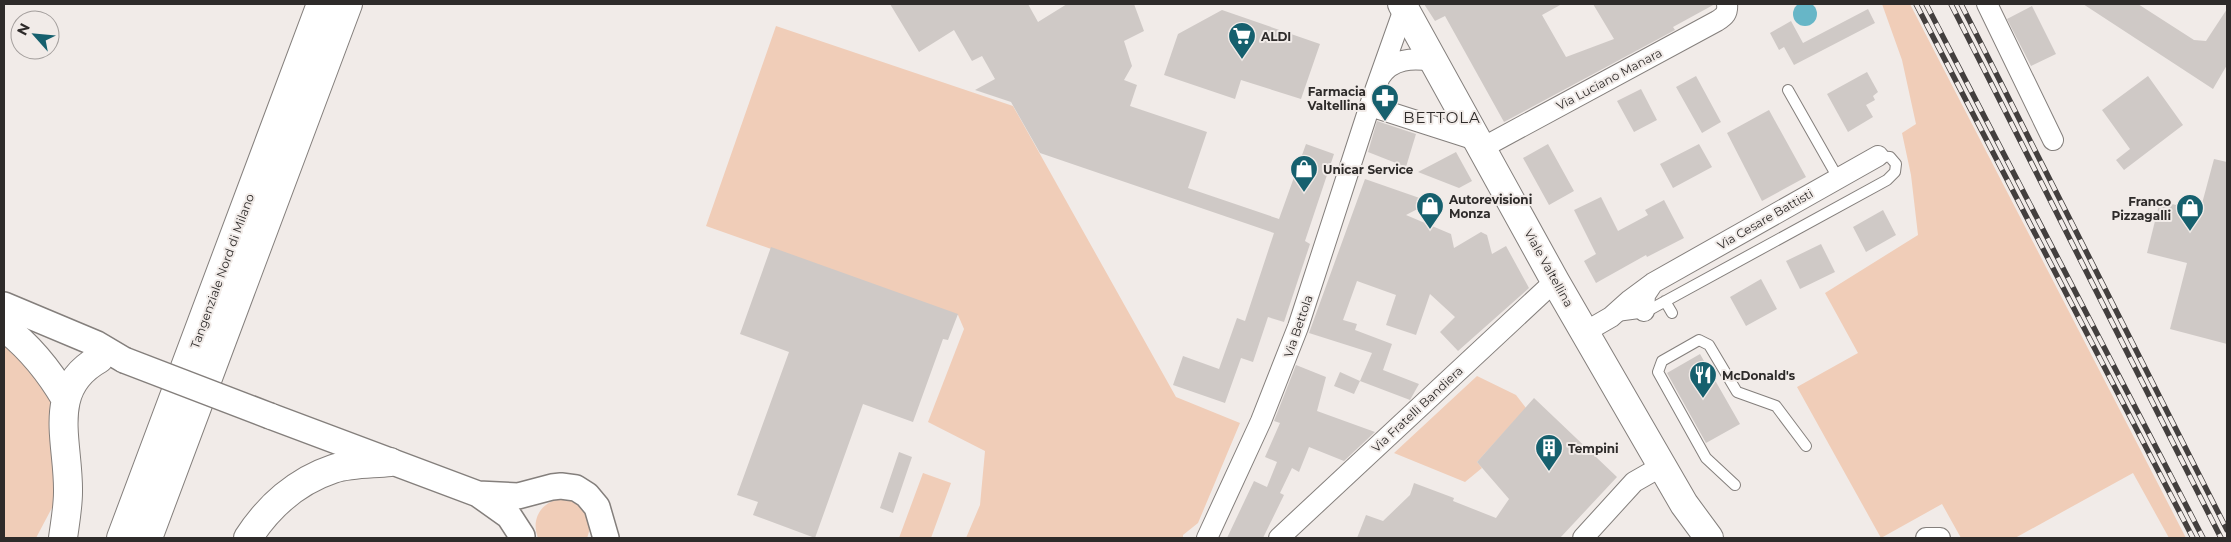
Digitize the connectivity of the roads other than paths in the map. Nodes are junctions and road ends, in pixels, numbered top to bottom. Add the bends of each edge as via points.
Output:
1 (321, 4) edge
2 (348, 4) edge
3 (1728, 4) edge
4 (1987, 4) edge
5 (1403, 6) edge
6 (1433, 61) junction
7 (1380, 77) junction
8 (1788, 90) dead end
9 (1370, 106) junction
10 (2053, 140) dead end
11 (1480, 145) junction
12 (1878, 156) joint
13 (1838, 178) junction
14 (1555, 281) junction
15 (1653, 283) junction
16 (1665, 301) junction
17 (4, 305) edge
18 (1644, 311) junction
19 (1672, 313) dead end
20 (4, 315) edge
21 (1611, 317) junction
22 (4, 327) edge
23 (1585, 332) junction
24 (112, 360) junction
25 (65, 398) junction
26 (1806, 446) dead end
27 (390, 462) junction
28 (1662, 466) junction
29 (1735, 485) dead end
30 (543, 490) junction
31 (478, 494) junction
32 (1684, 504) junction
33 (602, 534) edge
34 (522, 537) edge
35 (1587, 537) edge
36 (63, 538) edge
37 (121, 538) edge
38 (148, 538) edge
39 (248, 538) edge
40 (1208, 538) edge
41 (1279, 538) edge
42 (1694, 538) edge
43 (1709, 538) edge
44 (1926, 538) edge
45 (1940, 538) edge

1 - 37 main road, Tangenziale Nord di Milano
2 - 38 main road, Tangenziale Nord di Milano
3 - 11 street, Via Luciano Manara via 1725,16 1717,21
4 - 10 street
5 - 6 main road, Viale Valtellina
5 - 7 street, Via Bettola
6 - 7 street via 1397,62
6 - 11 main road, Viale Valtellina
7 - 9 street, Via Bettola
8 - 13 lane
9 - 11 street
9 - 40 street, Via Bettola via 1298,327 1261,421
11 - 14 main road, Viale Valtellina
12 - 13 street, Via Cesare Battisti
12 - 16 lane via 1890,157 1896,164 1895,172 1886,180
13 - 15 street, Via Cesare Battisti
14 - 23 main road, Viale Valtellina
14 - 41 street, Via Fratelli Bandiera
15 - 18 street via 1645,295
15 - 21 street, Via Cesare Battisti
16 - 18 lane
16 - 19 lane
17 - 24 street via 97,344
18 - 21 lane
20 - 24 street
21 - 23 street, Via Cesare Battisti
22 - 25 main road via 40,360
23 - 28 main road, Viale Valtellina
24 - 25 main road via 78,374
24 - 27 street, bridge
25 - 36 main road via 68,492
26 - 29 lane via 1776,406 1737,392 1709,345 1699,340 1662,361 1658,372 1706,458
27 - 31 street
27 - 39 main road via 334,469 311,479 286,494 268,511
28 - 32 main road, Viale Valtellina
28 - 35 street via 1634,482
30 - 31 street via 518,496
30 - 33 street via 561,486 582,491 597,507
30 - 34 street via 524,509
31 - 34 street via 509,516
32 - 42 main road, Viale Valtellina
32 - 43 main road, Viale Valtellina
44 - 45 street

